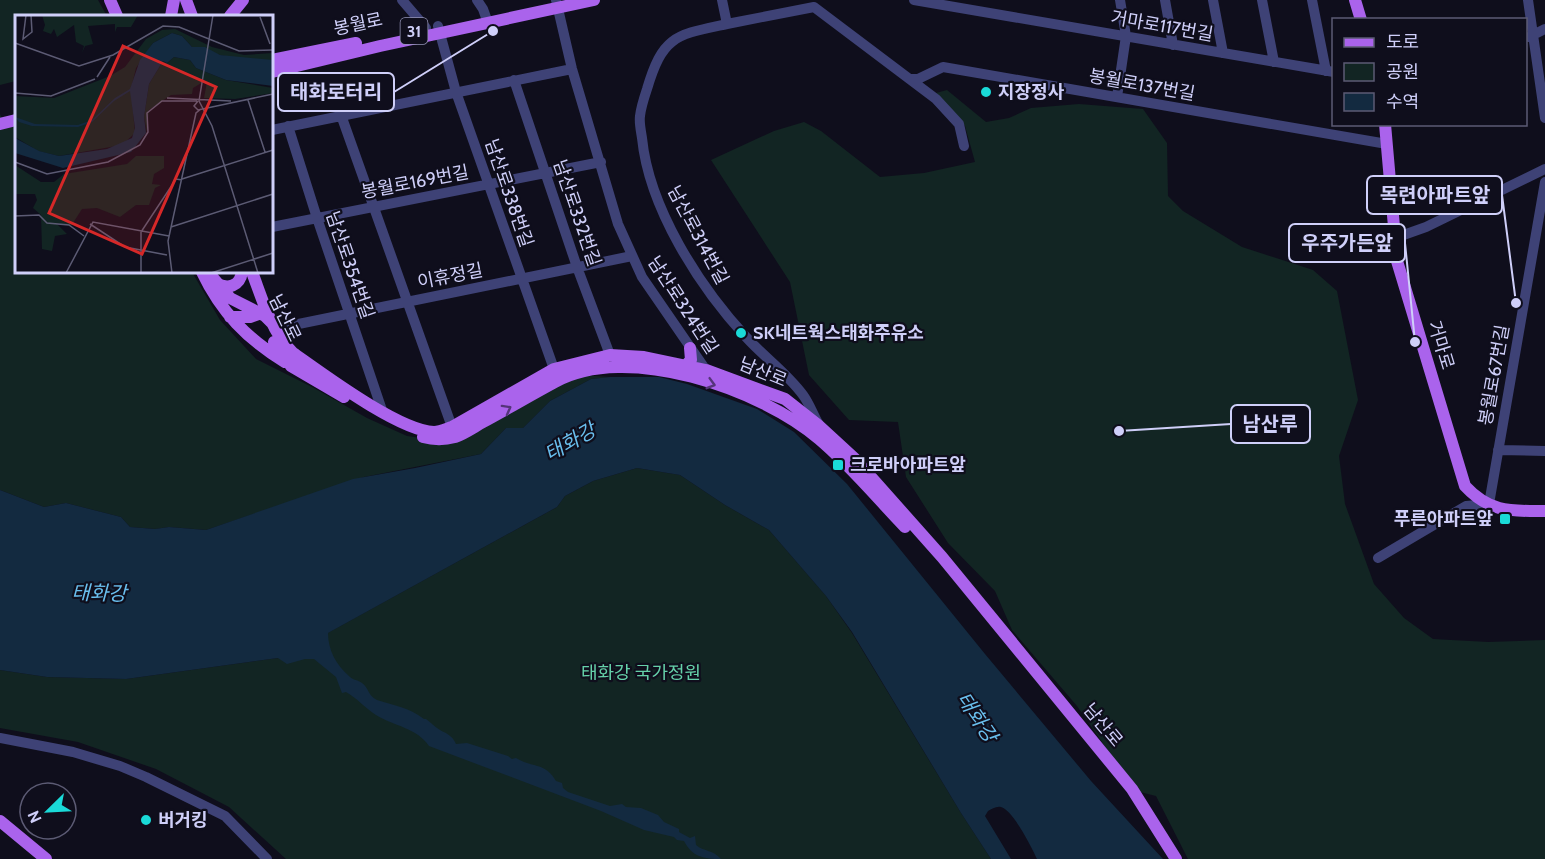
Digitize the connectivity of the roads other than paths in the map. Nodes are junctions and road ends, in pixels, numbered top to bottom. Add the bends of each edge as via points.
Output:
1 (110, 0) edge
2 (176, 0) edge
3 (186, 0) edge
4 (245, 0) edge
5 (402, 0) edge
6 (477, 0) edge
7 (594, 0) edge
8 (722, 0) edge
9 (914, 0) edge
10 (1120, 0) edge
11 (1165, 0) edge
12 (1213, 0) edge
13 (1262, 0) edge
14 (1312, 0) edge
15 (1355, 0) edge
16 (1528, 0) edge
17 (556, 2) edge
18 (117, 15) edge
19 (171, 15) edge
20 (179, 15) edge
21 (192, 15) edge
22 (231, 15) edge
23 (239, 15) edge
24 (1361, 18) edge
25 (487, 19) junction
26 (727, 24) junction
27 (435, 29) junction
28 (1545, 29) edge
29 (1126, 36) junction
30 (1529, 37) edge
31 (1173, 45) junction
32 (1223, 53) junction
33 (273, 60) edge
34 (1274, 62) junction
35 (572, 69) junction
36 (1330, 71) edge
37 (273, 72) edge
38 (910, 79) junction
39 (514, 80) junction
40 (456, 92) junction
41 (1117, 97) junction
42 (341, 115) junction
43 (1545, 118) edge
44 (15, 120) edge
45 (0, 124) edge
46 (288, 126) junction
47 (1385, 126) edge
48 (273, 130) edge
49 (1387, 144) junction
50 (964, 146) dead end
51 (599, 159) junction
52 (1545, 169) edge
53 (546, 173) junction
54 (1545, 182) edge
55 (488, 184) junction
56 (374, 207) junction
57 (317, 218) junction
58 (273, 227) edge
59 (1395, 238) junction
60 (1545, 239) edge
61 (1533, 246) junction
62 (632, 256) junction
63 (577, 267) junction
64 (202, 273) edge
65 (211, 273) edge
66 (243, 273) edge
67 (244, 273) edge
68 (252, 273) edge
69 (521, 279) junction
70 (216, 283) junction
71 (406, 302) junction
72 (263, 310) junction
73 (349, 313) junction
74 (230, 317) junction
75 (273, 326) junction
76 (690, 348) junction
77 (610, 355) junction
78 (291, 366) junction
79 (685, 366) junction
80 (554, 369) junction
81 (706, 370) junction
82 (786, 376) junction
83 (773, 394) junction
84 (383, 413) junction
85 (818, 425) junction
86 (452, 427) junction
87 (819, 439) junction
88 (1498, 450) junction
89 (1545, 451) edge
90 (1489, 504) junction
91 (1545, 511) edge
92 (1378, 558) dead end
93 (0, 738) edge
94 (0, 821) edge
95 (46, 859) edge
96 (267, 859) edge
97 (1170, 859) edge
98 (1176, 859) edge

1 - 18 main road
2 - 19 main road
2 - 20 main road
3 - 21 main road
4 - 22 main road
4 - 23 main road
5 - 27 street
6 - 25 street
7 - 17 main road
8 - 26 street
9 - 29 street, 거마로117번길
10 - 29 street
11 - 31 street
12 - 32 street
13 - 34 street
14 - 36 street
15 - 24 main road
16 - 30 street
17 - 25 main road
17 - 35 street, 남산로324번길
25 - 27 main road
26 - 38 street via 814,7
26 - 82 street, 남산로314번길 via 681,34 660,53 640,117 644,156 656,194 692,266 746,338
27 - 33 main road, 봉월로 / 31
27 - 37 main road, 봉월로
27 - 40 street, 남산로338번길
28 - 30 street
29 - 31 street, 거마로117번길
29 - 41 street
30 - 43 street
31 - 32 street, 거마로117번길
32 - 34 street, 거마로117번길
34 - 36 street, 거마로117번길
35 - 39 street
35 - 51 street, 남산로324번길
38 - 41 street, 봉월로137번길 via 943,67
38 - 50 street via 959,124
39 - 40 street
39 - 53 street, 남산로332번길
40 - 42 street
40 - 55 street, 남산로338번길
41 - 49 street, 봉월로137번길
42 - 46 street
42 - 56 street
44 - 45 main road
46 - 48 street
46 - 57 street, 남산로354번길
47 - 49 main road, 거마로
49 - 59 main road, 거마로
51 - 53 street, 봉월로169번길
51 - 62 street, 남산로324번길
52 - 59 street
53 - 55 street, 봉월로169번길
53 - 63 street, 남산로332번길
54 - 61 street, 봉월로67번길
55 - 56 street, 봉월로169번길
55 - 69 street, 남산로338번길
56 - 57 street, 봉월로169번길
56 - 71 street
57 - 58 street, 봉월로169번길
57 - 73 street, 남산로354번길
59 - 90 main road, 거마로 via 1397,261 1465,486
60 - 61 street
61 - 88 street, 봉월로67번길
62 - 63 street, 이휴정길
62 - 76 street, 남산로324번길
63 - 69 street, 이휴정길
63 - 77 street, 남산로332번길
64 - 74 main road
65 - 70 main road, 남산로
66 - 70 main road via 232,286
67 - 72 main road, 남산로
68 - 72 main road, 남산로
69 - 71 street, 이휴정길
69 - 80 street, 남산로338번길
70 - 72 main road, 남산로 via 230,298
71 - 73 street, 이휴정길
71 - 86 street
72 - 74 main road via 250,317
72 - 75 main road, 남산로
72 - 78 main road, 남산로 via 277,348
73 - 75 street, 이휴정길
73 - 84 street, 남산로354번길
74 - 78 main road via 264,349
75 - 84 main road, 남산로 via 281,342 293,353
76 - 79 main road via 692,360
76 - 81 street, 남산로324번길
77 - 79 main road, 남산로
77 - 80 main road, 남산로
78 -> 87 main road, 남산로 via 400,429 435,440 455,437 577,372 612,366 662,370 736,391 782,412
79 - 81 main road, 남산로
80 - 86 main road, 남산로
81 - 83 main road, 남산로
82 - 83 street via 784,388
82 - 85 street, 남산로314번길 via 804,397
83 - 85 main road, 남산로
84 - 86 main road, 남산로 via 419,429 435,432
85 - 87 street, 남산로314번길
85 - 98 main road, 남산로 via 855,459 954,572 1132,789
87 - 97 main road, 남산로 via 948,574 1117,776
88 - 89 street
88 - 90 street, 봉월로67번길
90 - 91 main road, 거마로 via 1512,512
90 - 92 street via 1466,506
93 - 96 street via 73,752 146,777 225,816
94 - 95 main road

